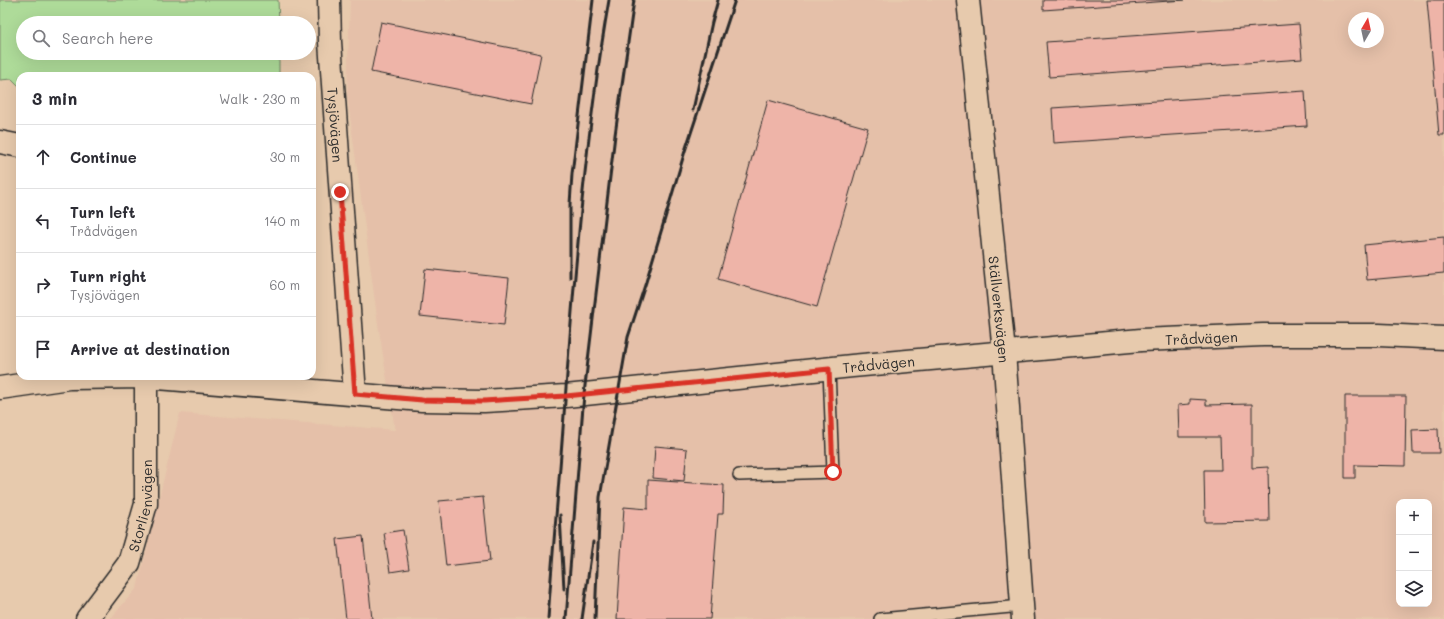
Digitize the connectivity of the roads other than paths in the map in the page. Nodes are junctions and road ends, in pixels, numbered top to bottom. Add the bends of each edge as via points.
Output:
1 (329, 0) edge
2 (968, 0) edge
3 (0, 142) edge
4 (16, 145) edge
5 (1444, 338) edge
6 (1004, 352) junction
7 (829, 369) junction
8 (55, 380) edge
9 (146, 380) edge
10 (192, 380) edge
11 (0, 388) edge
12 (355, 394) junction
13 (739, 475) dead end
14 (1023, 613) edge
15 (87, 619) edge
16 (880, 619) edge

1 - 12 street, Tysjövägen
2 - 6 street, Ställverksvägen
3 - 4 street
5 - 6 street, Trådvägen via 1264,335 1141,340
6 - 7 street, Trådvägen
6 - 14 street, Ställverksvägen
7 - 12 street, Trådvägen via 566,396 492,400 422,400
7 - 13 lane via 833,472
8 - 11 street, Trådvägen
9 - 15 street, Storlienvägen via 146,504 128,563
10 - 12 street, Trådvägen
14 - 16 lane

